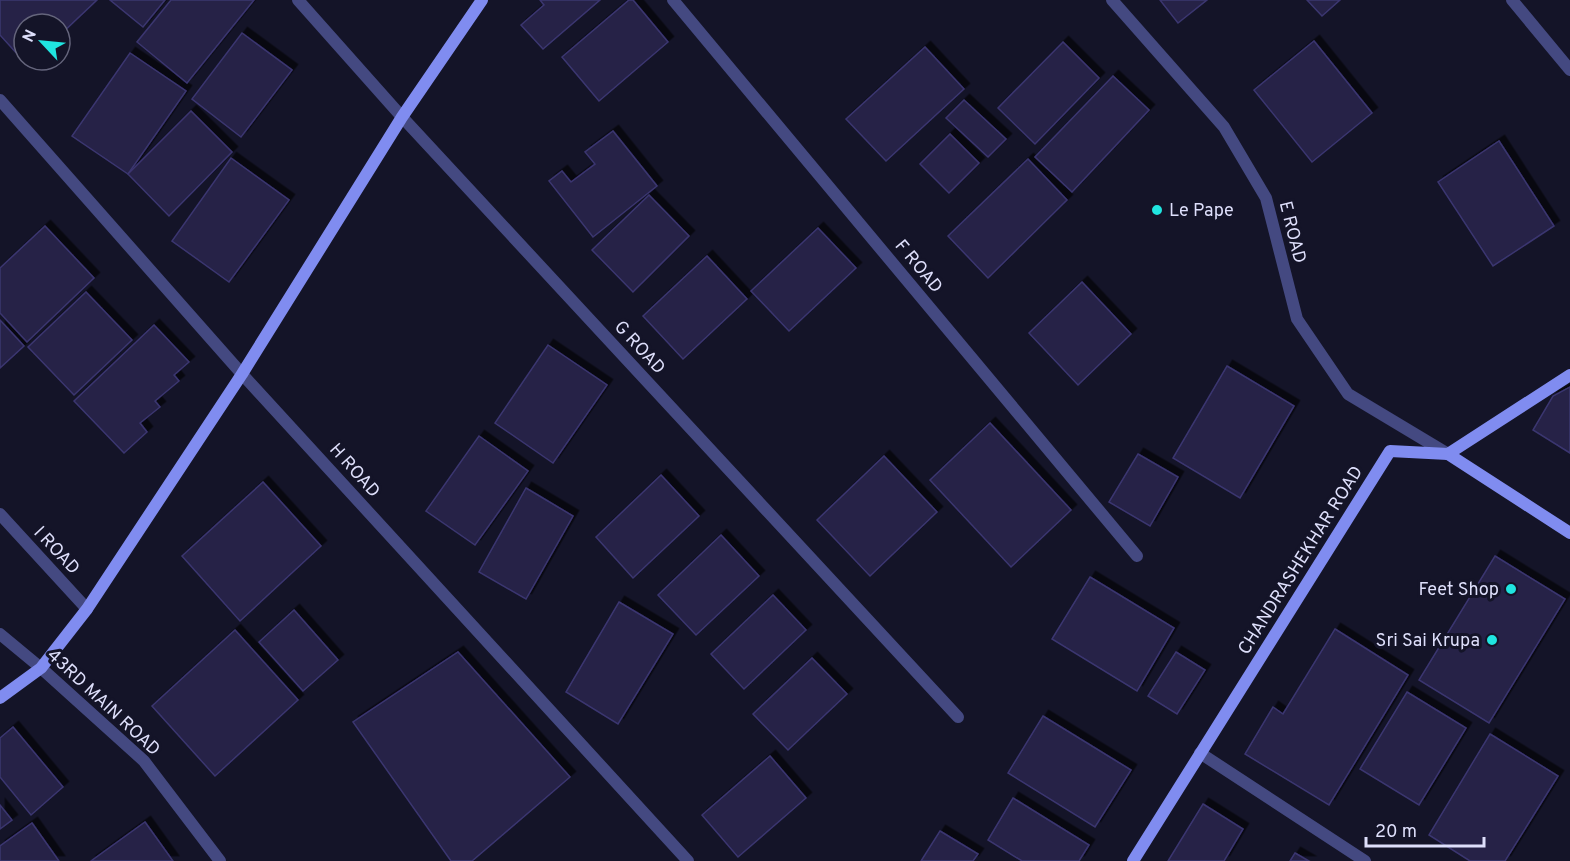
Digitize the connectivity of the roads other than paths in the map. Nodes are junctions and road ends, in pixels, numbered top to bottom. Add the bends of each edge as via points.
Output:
1 (298, 0) edge
2 (482, 0) edge
3 (673, 0) edge
4 (1112, 0) edge
5 (1512, 0) edge
6 (1570, 70) edge
7 (0, 100) edge
8 (402, 117) junction
9 (242, 374) junction
10 (1570, 375) edge
11 (1448, 454) junction
12 (0, 514) edge
13 (1570, 533) edge
14 (1137, 556) dead end
15 (87, 609) junction
16 (0, 634) edge
17 (41, 668) junction
18 (0, 698) edge
19 (958, 717) dead end
20 (1200, 753) junction
21 (220, 861) edge
22 (688, 861) edge
23 (1132, 861) edge
24 (1365, 861) edge

1 - 8 street, G ROAD
2 - 8 street
3 - 14 street, F ROAD
4 - 11 street, E ROAD via 1224,127 1266,198 1297,319 1348,394
5 - 6 street
7 - 9 street, H ROAD
8 - 9 street
8 - 19 street, G ROAD
9 - 15 street
9 - 22 street, H ROAD
10 - 11 street
11 - 13 street
11 - 20 street, CHANDRASHEKHAR ROAD via 1390,451
12 - 15 street, I ROAD
15 - 17 street
16 - 17 street, 43RD MAIN ROAD
17 - 18 street
17 - 21 street, 43RD MAIN ROAD via 144,761
20 - 23 street, CHANDRASHEKHAR ROAD
20 - 24 street

